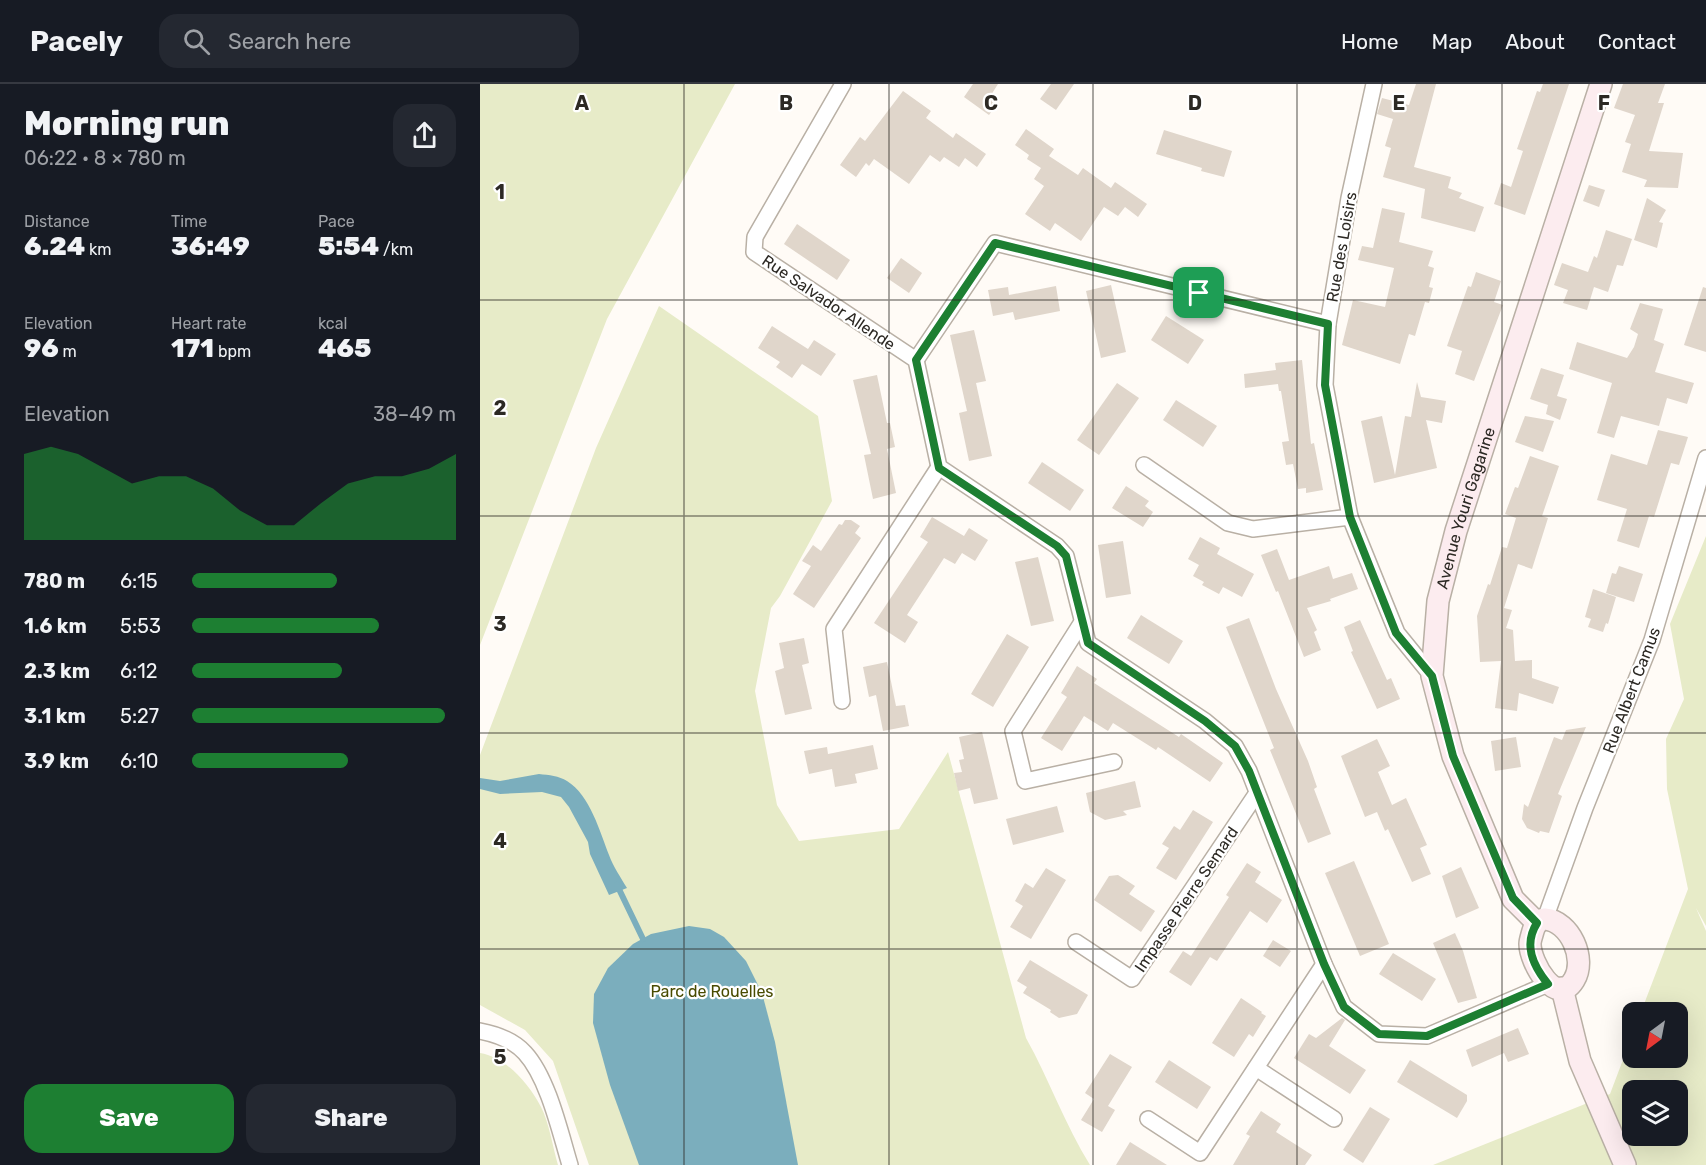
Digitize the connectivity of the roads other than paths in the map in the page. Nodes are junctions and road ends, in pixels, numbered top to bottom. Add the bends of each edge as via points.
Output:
1 (843, 84) edge
2 (1374, 84) edge
3 (1601, 84) edge
4 (1328, 324) junction
5 (916, 360) junction
6 (1706, 458) edge
7 (1144, 465) dead end
8 (939, 468) junction
9 (1350, 517) junction
10 (1082, 622) junction
11 (1432, 676) junction
12 (842, 701) dead end
13 (1114, 762) dead end
14 (1257, 793) junction
15 (1541, 921) junction
16 (1076, 942) dead end
17 (1324, 964) junction
18 (1555, 986) junction
19 (480, 1031) edge
20 (1256, 1068) junction
21 (1148, 1119) dead end
22 (1334, 1119) dead end
23 (570, 1165) edge
24 (1625, 1165) edge

1 - 5 street, Rue Salvador Allende via 755,237 754,252
2 - 4 street, Rue des Loisirs via 1349,198
3 - 11 street, Avenue Youri Gagarine via 1456,531 1438,601
4 - 5 street via 995,243
4 - 9 street, Rue des Loisirs via 1325,385
5 - 8 street
6 - 15 street, Rue Albert Camus via 1652,639
7 - 9 street via 1228,522 1253,529
8 - 10 street via 1057,546 1066,556
8 - 12 street via 834,628
9 - 11 street, Rue des Loisirs via 1396,633
10 - 13 street via 1013,731 1025,782
10 - 14 street via 1088,643 1205,721 1235,746
11 - 15 street, Avenue Youri Gagarine via 1453,756 1513,898
14 - 16 street, Impasse Pierre Semard via 1132,979
14 - 17 street
15 - 18 street via 1529,942 1531,953 1536,969
15 - 18 street via 1552,919 1559,923 1577,950 1579,963 1572,983
17 - 18 street via 1344,1007 1379,1034 1427,1036
17 - 20 street
18 - 24 street via 1580,1061
19 - 23 street via 510,1041 525,1052 538,1070
20 - 21 street via 1200,1153
20 - 22 street

